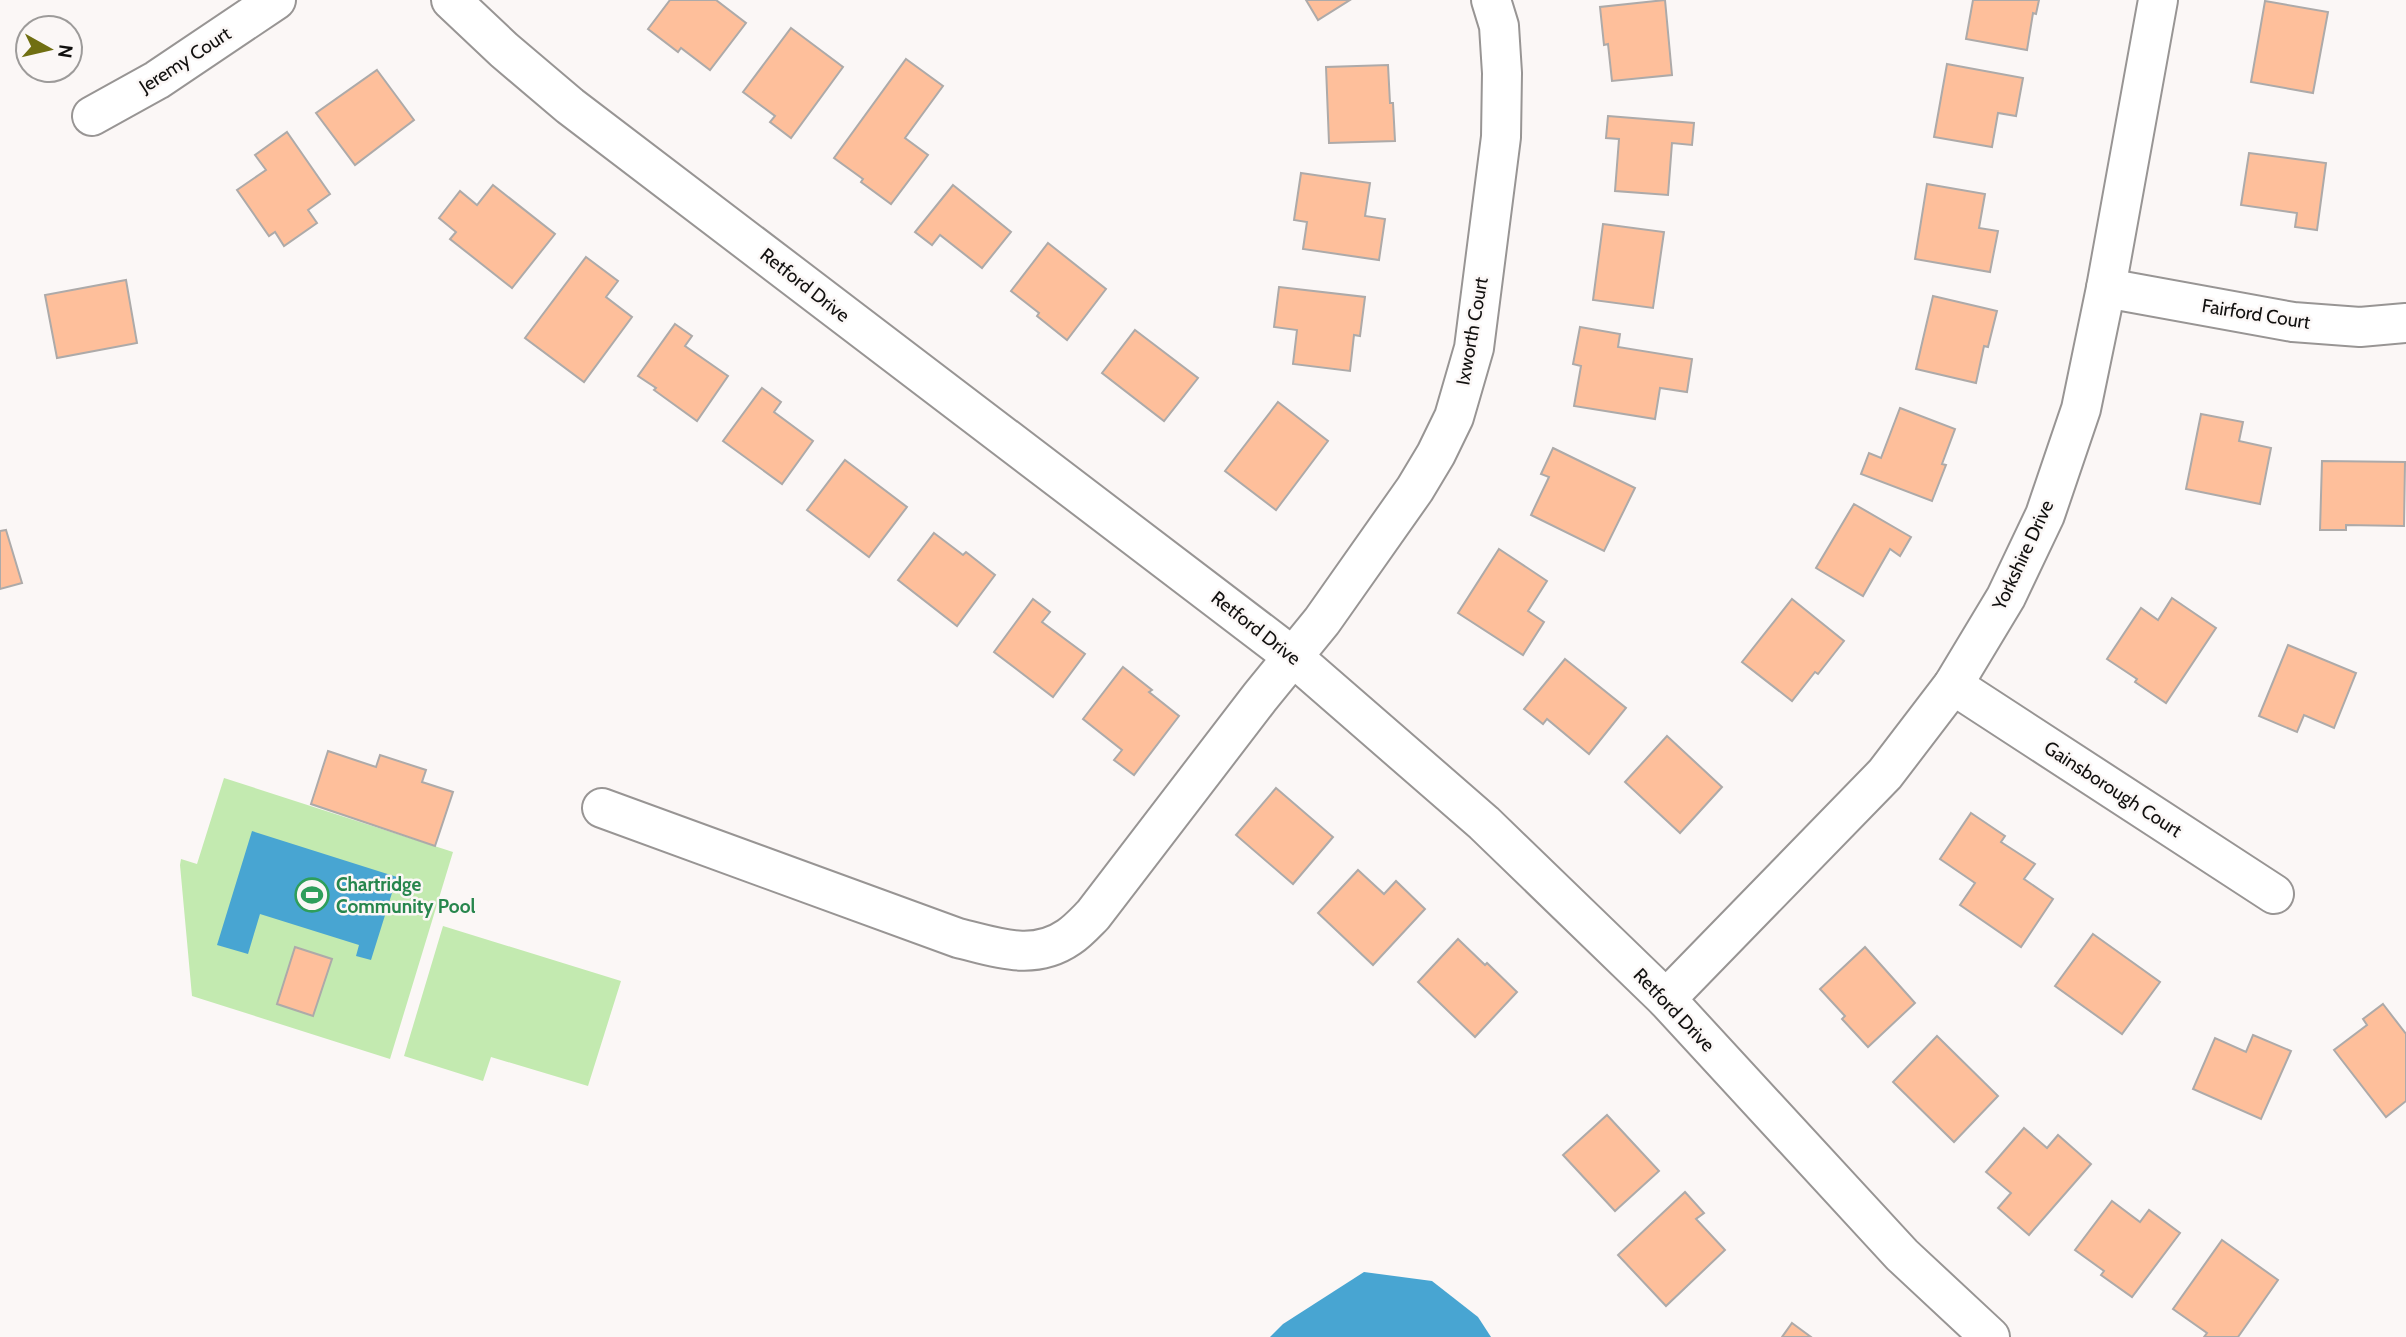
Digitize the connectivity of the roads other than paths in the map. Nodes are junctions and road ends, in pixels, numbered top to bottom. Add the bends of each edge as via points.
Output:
1 (275, 0) edge
2 (451, 0) edge
3 (1491, 0) edge
4 (2158, 0) edge
5 (92, 116) dead end
6 (2106, 288) junction
7 (2406, 323) edge
8 (1292, 656) junction
9 (1953, 685) junction
10 (602, 808) dead end
11 (2274, 894) dead end
12 (1665, 999) junction
13 (1990, 1337) edge

1 - 5 street, Jeremy Court via 157,80
2 - 8 street, Retford Drive via 570,106
3 - 8 street, Ixworth Court via 1500,38 1501,137 1474,348 1465,382 1454,417 1415,489
4 - 6 street, Yorkshire Drive
6 - 7 street, Fairford Court via 2293,322 2360,327
6 - 9 street, Yorkshire Drive via 2081,409 2045,515 2006,597
8 - 10 street, Ixworth Court via 1093,915 1068,938 1045,948 1017,952 958,938
8 - 12 street, Retford Drive via 1484,822
9 - 11 street, Gainsborough Court
9 - 12 street, Yorkshire Drive via 1885,774
12 - 13 street, Retford Drive via 1902,1255

